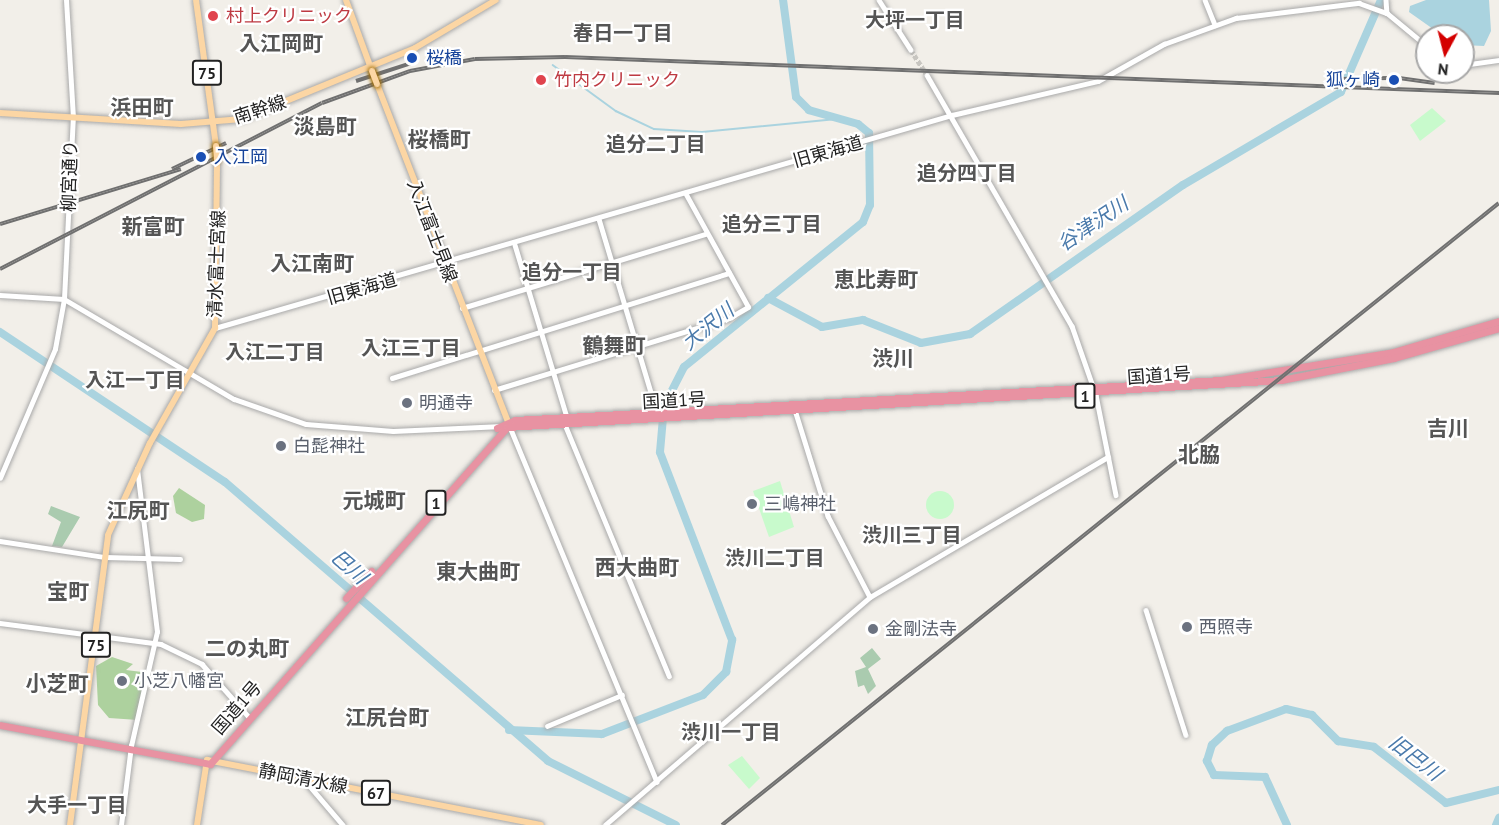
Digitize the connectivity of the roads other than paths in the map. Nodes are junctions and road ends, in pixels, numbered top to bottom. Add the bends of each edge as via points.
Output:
1 (66, 0) edge
2 (196, 0) edge
3 (346, 0) edge
4 (496, 0) edge
5 (879, 0) edge
6 (1206, 0) edge
7 (1386, 0) edge
8 (1387, 13) junction
9 (1215, 25) junction
10 (1415, 36) edge
11 (911, 50) tunnel mouth
12 (1499, 60) edge
13 (369, 63) junction
14 (1475, 63) edge
15 (927, 75) tunnel mouth
16 (0, 113) edge
17 (952, 115) junction
18 (73, 118) junction
19 (213, 123) junction
20 (685, 193) junction
21 (599, 219) junction
22 (706, 234) junction
23 (514, 245) junction
24 (612, 262) junction
25 (444, 266) junction
26 (729, 273) junction
27 (527, 288) junction
28 (0, 295) edge
29 (64, 299) junction
30 (624, 304) junction
31 (461, 308) junction
32 (1499, 321) edge
33 (215, 328) junction
34 (1499, 328) edge
35 (540, 330) junction
36 (638, 347) junction
37 (478, 349) junction
38 (553, 371) junction
39 (190, 376) junction
40 (392, 378) dead end
41 (494, 390) junction
42 (1094, 392) junction
43 (795, 410) junction
44 (661, 414) junction
45 (565, 420) junction
46 (506, 425) junction
47 (1108, 457) junction
48 (137, 470) junction
49 (0, 478) edge
50 (1116, 495) dead end
51 (0, 541) edge
52 (105, 557) junction
53 (150, 559) junction
54 (180, 559) dead end
55 (870, 597) junction
56 (1146, 610) dead end
57 (0, 623) edge
58 (97, 635) junction
59 (155, 643) junction
60 (669, 676) dead end
61 (622, 695) junction
62 (248, 715) junction
63 (0, 723) edge
64 (547, 726) dead end
65 (1186, 735) dead end
66 (82, 738) junction
67 (130, 748) junction
68 (209, 762) junction
69 (657, 782) junction
70 (308, 784) junction
71 (70, 825) edge
72 (121, 825) edge
73 (199, 825) edge
74 (343, 825) edge
75 (521, 825) edge
76 (541, 825) edge
77 (605, 825) edge

1 - 18 street, 柳宮通り
2 - 19 main road, 清水富士宮線 / 75
3 - 13 main road, 入江富士見線
4 - 13 main road, 南幹線 via 415,48
5 - 11 street
6 - 9 street
7 - 8 street
8 - 9 street, 旧東海道 via 1351,3
8 - 10 street, 旧東海道
9 - 17 street, 旧東海道 via 1164,44 1098,81
12 - 14 street
13 - 19 main road, 南幹線 via 262,113
13 - 25 main road, 入江富士見線, bridge
15 - 17 street
16 - 18 main road, 南幹線
17 - 20 street, 旧東海道
17 - 42 street via 1064,309
18 - 19 main road, 南幹線
18 - 29 street, 柳宮通り
19 - 33 main road, 清水富士宮線 / 75, bridge via 218,159
20 - 21 street, 旧東海道
20 - 22 street
21 - 23 street, 旧東海道
21 - 24 street
22 - 24 street
22 - 26 street
23 - 25 street, 旧東海道
23 - 27 street
24 - 27 street
24 - 30 street
25 - 31 main road, 入江富士見線
25 - 33 street, 旧東海道
26 - 30 street
26 - 36 street via 748,307 733,317
27 - 31 street
27 - 35 street
28 - 29 street
29 - 39 street
29 - 49 street, 柳宮通り via 54,351
30 - 35 street
30 - 36 street
31 - 37 main road, 入江富士見線
32 - 42 highway, 国道1号 / 1 via 1314,368
33 - 39 main road, 清水富士宮線 / 75
34 - 42 highway, 国道1号 / 1 via 1394,358 1281,380
35 - 37 street
35 - 38 street
36 - 38 street
36 - 44 street
37 - 40 street
37 - 41 main road, 入江富士見線
38 - 41 street
38 - 45 street
39 - 46 street via 235,400 306,424 393,431
39 - 48 main road, 清水富士宮線 / 75
41 - 46 main road, 入江富士見線
42 - 43 highway, 国道1号 / 1
42 - 44 highway, 国道1号 / 1
42 - 47 street
43 - 44 highway, 国道1号 / 1
43 - 55 street via 828,516
44 - 45 highway, 国道1号 / 1
45 - 46 highway, 国道1号 / 1
45 - 60 street
46 - 61 street
46 - 62 highway, 国道1号 / 1
47 - 50 street
47 - 55 street
48 - 52 main road, 清水富士宮線 / 75 via 110,529
48 - 53 street
51 - 52 street
52 - 53 street
52 - 58 main road, 清水富士宮線 / 75
53 - 54 street
53 - 59 street
55 - 69 street
56 - 65 street
57 - 58 street
58 - 59 street
58 - 66 main road, 清水富士宮線 / 75
59 - 62 street via 202,664
59 - 67 street
61 - 64 street
61 - 69 street
62 - 68 highway, 国道1号 / 1
63 - 66 highway
66 - 67 highway
66 - 71 main road, 清水富士宮線 / 75
67 - 68 highway
67 - 72 street
68 - 70 main road, 静岡清水線 / 67
68 - 73 main road
68 - 76 main road, 静岡清水線 / 67
69 - 77 street
70 - 74 street
70 - 75 main road, 静岡清水線 / 67

